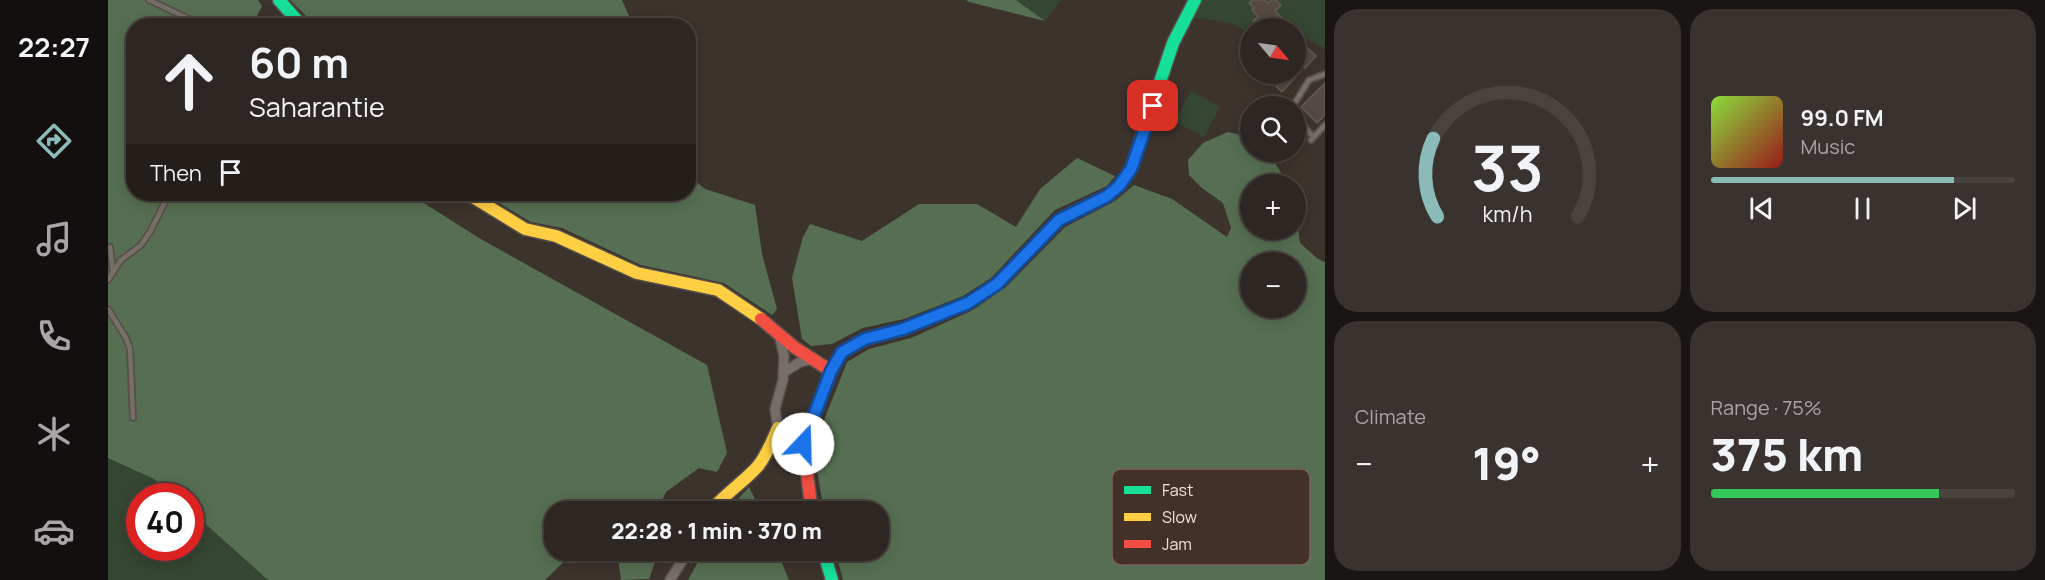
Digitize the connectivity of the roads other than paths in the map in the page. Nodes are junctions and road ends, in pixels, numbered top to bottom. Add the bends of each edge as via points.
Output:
1 (149, 0) edge
2 (279, 0) edge
3 (1195, 0) edge
4 (187, 18) edge
5 (295, 18) edge
6 (1325, 74) edge
7 (1299, 96) edge
8 (1325, 125) edge
9 (1306, 130) edge
10 (166, 201) edge
11 (479, 201) edge
12 (110, 247) dead end
13 (113, 272) junction
14 (108, 280) edge
15 (108, 309) edge
16 (779, 334) junction
17 (813, 359) junction
18 (831, 371) junction
19 (783, 373) junction
20 (133, 418) dead end
21 (778, 428) junction
22 (805, 439) junction
23 (718, 501) edge
24 (811, 501) edge
25 (682, 561) edge
26 (826, 561) edge
27 (670, 580) edge
28 (832, 580) edge

1 - 4 lane
2 - 5 street
3 - 18 street via 1173,43 1131,169 1119,186 1059,220 997,284 968,303 903,329 865,339 842,352
6 - 7 lane via 1309,80
8 - 9 lane via 1312,139
10 - 13 lane via 141,245 121,260
11 - 16 street via 525,229 556,236 637,273 718,290
12 - 13 lane
13 - 14 lane
15 - 20 lane via 130,349
16 - 17 street
16 - 19 street
17 - 18 street
17 - 19 street
18 - 22 street
19 - 21 street via 775,409
21 - 22 street
21 - 23 street via 766,456
22 - 24 street
25 - 27 street
26 - 28 street

